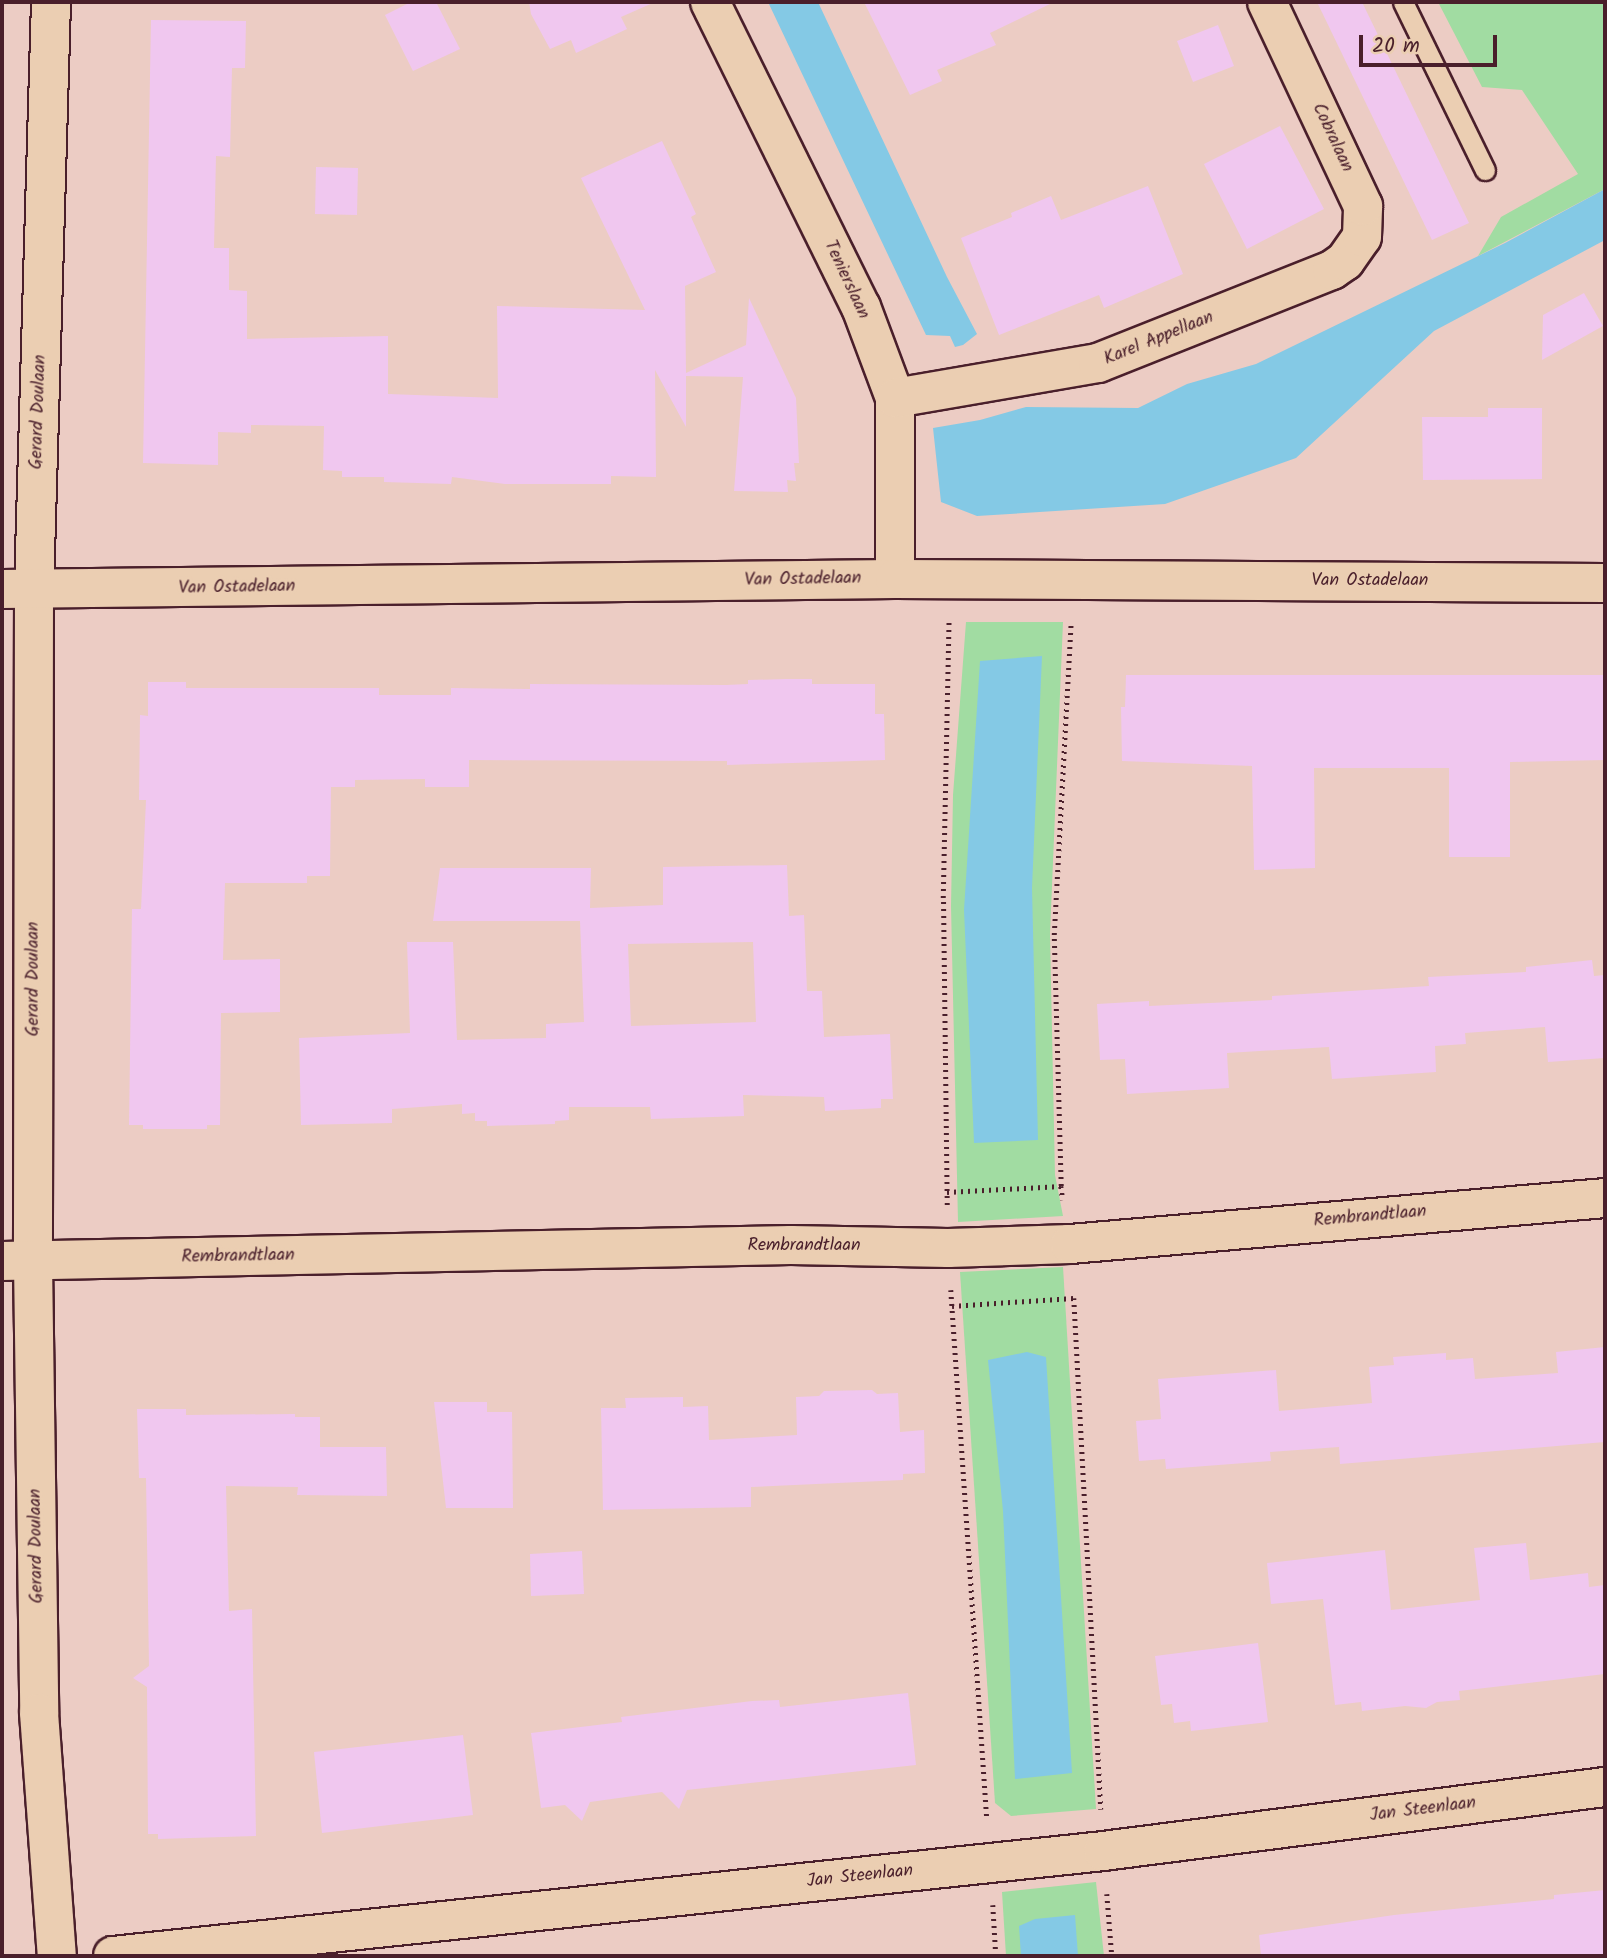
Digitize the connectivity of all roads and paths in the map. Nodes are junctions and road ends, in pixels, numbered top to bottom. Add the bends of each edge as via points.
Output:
1 (51, 2) edge
2 (710, 2) edge
3 (1267, 2) edge
4 (1403, 2) edge
5 (1485, 170) dead end
6 (1332, 270) joint
7 (895, 398) junction
8 (895, 579) junction
9 (1074, 580) junction
10 (1605, 583) edge
11 (18, 590) edge
12 (1061, 1186) dead end
13 (1605, 1198) edge
14 (18, 1261) edge
15 (952, 1306) dead end
16 (1605, 1787) edge
17 (1103, 1852) junction
18 (57, 1956) edge
19 (113, 1956) edge
20 (1112, 1956) edge

1 - 11 street, Gerard Doulaan
2 - 7 street, Tenierslaan via 861,307
3 - 6 street, Cobralaan via 1363,206 1363,229 1355,250
4 - 5 lane
6 - 7 street, Karel Appellaan via 1098,363
7 - 8 street, Tenierslaan
8 - 9 street, Van Ostadelaan
8 - 11 street, Van Ostadelaan
9 - 10 street, Van Ostadelaan
9 - 12 path via 1054,935
11 - 14 street, Gerard Doulaan
13 - 14 street, Rembrandtlaan via 1070,1244 948,1248 791,1245
14 - 18 street, Gerard Doulaan via 39,1713
15 - 17 path via 1074,1298
16 - 17 street, Jan Steenlaan
17 - 19 street, Jan Steenlaan
17 - 20 path

